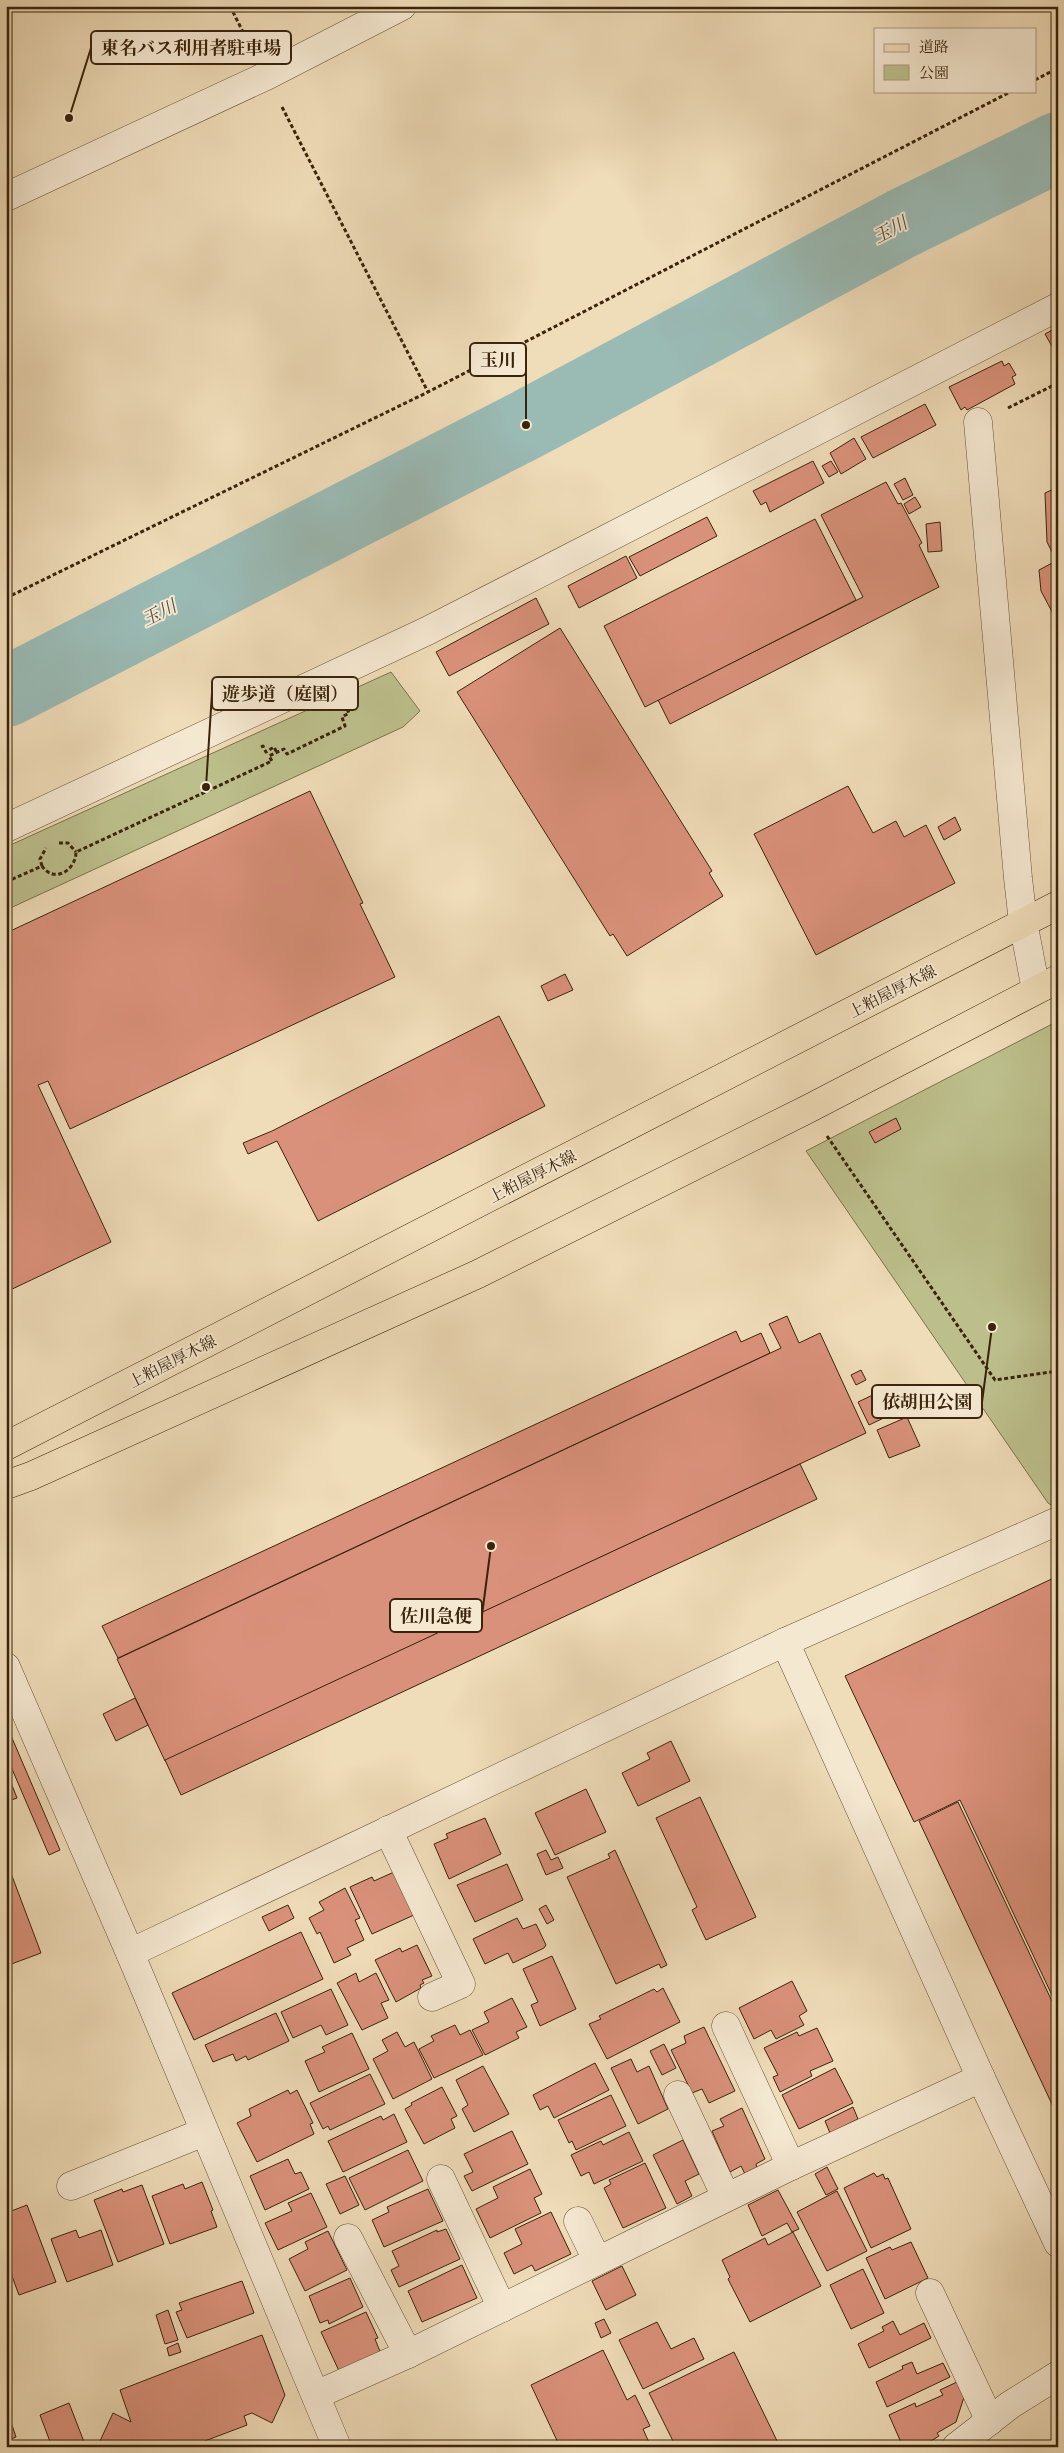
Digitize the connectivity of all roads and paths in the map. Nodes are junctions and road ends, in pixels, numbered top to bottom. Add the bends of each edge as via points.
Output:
1 (230, 6) edge
2 (402, 6) edge
3 (1058, 68) edge
4 (266, 76) junction
5 (1036, 79) edge
6 (1010, 92) edge
7 (6, 197) edge
8 (1058, 307) edge
9 (1058, 383) edge
10 (428, 392) junction
11 (978, 422) joint
12 (6, 598) edge
13 (340, 672) junction
14 (6, 828) edge
15 (76, 852) junction
16 (42, 866) junction
17 (6, 882) edge
18 (1058, 905) edge
19 (1023, 922) junction
20 (1047, 984) edge
21 (808, 1109) junction
22 (1058, 1371) edge
23 (6, 1446) edge
24 (6, 1484) edge
25 (1058, 1520) edge
26 (785, 1642) junction
27 (6, 1668) edge
28 (388, 1830) junction
29 (130, 1953) junction
30 (432, 1997) dead end
31 (726, 2026) dead end
32 (981, 2078) junction
33 (678, 2095) dead end
34 (204, 2132) junction
35 (791, 2166) junction
36 (441, 2179) dead end
37 (72, 2186) dead end
38 (726, 2197) junction
39 (578, 2221) dead end
40 (348, 2238) dead end
41 (1058, 2243) edge
42 (597, 2260) junction
43 (930, 2293) dead end
44 (502, 2308) junction
45 (408, 2354) junction
46 (1058, 2375) edge
47 (316, 2395) junction
48 (990, 2421) junction
49 (338, 2447) edge
50 (956, 2447) edge

1 - 4 path
2 - 4 street
3 - 5 path
4 - 7 street
4 - 10 path
6 - 10 path
8 - 13 street via 427,631
9 - 11 path
10 - 12 path
11 - 19 street
13 - 14 street
13 - 15 path via 353,700 345,704 349,714 342,717 345,726 287,754 284,749 269,756 272,761
15 - 16 path via 76,860 65,873 50,874
15 - 16 path via 68,843 54,844 41,855
16 - 17 path
18 - 19 main road, 上粕屋厚木線
19 - 20 street
19 - 23 main road, 上粕屋厚木線
20 - 21 main road
21 - 22 path via 995,1380
21 - 24 main road via 478,1274 40,1472
25 - 26 street
26 - 28 street
26 - 32 street
27 - 29 street
28 - 29 street
28 - 30 street via 461,1984
29 - 34 street
31 - 35 street
32 - 35 street
32 - 41 street
33 - 38 street
34 - 37 street
34 - 47 street
35 - 38 street
36 - 44 street
38 - 42 street
39 - 42 street
40 - 45 street
42 - 44 street
43 - 48 street
44 - 45 street
45 - 47 street
46 - 48 street via 1010,2404
47 - 49 street
48 - 50 street

